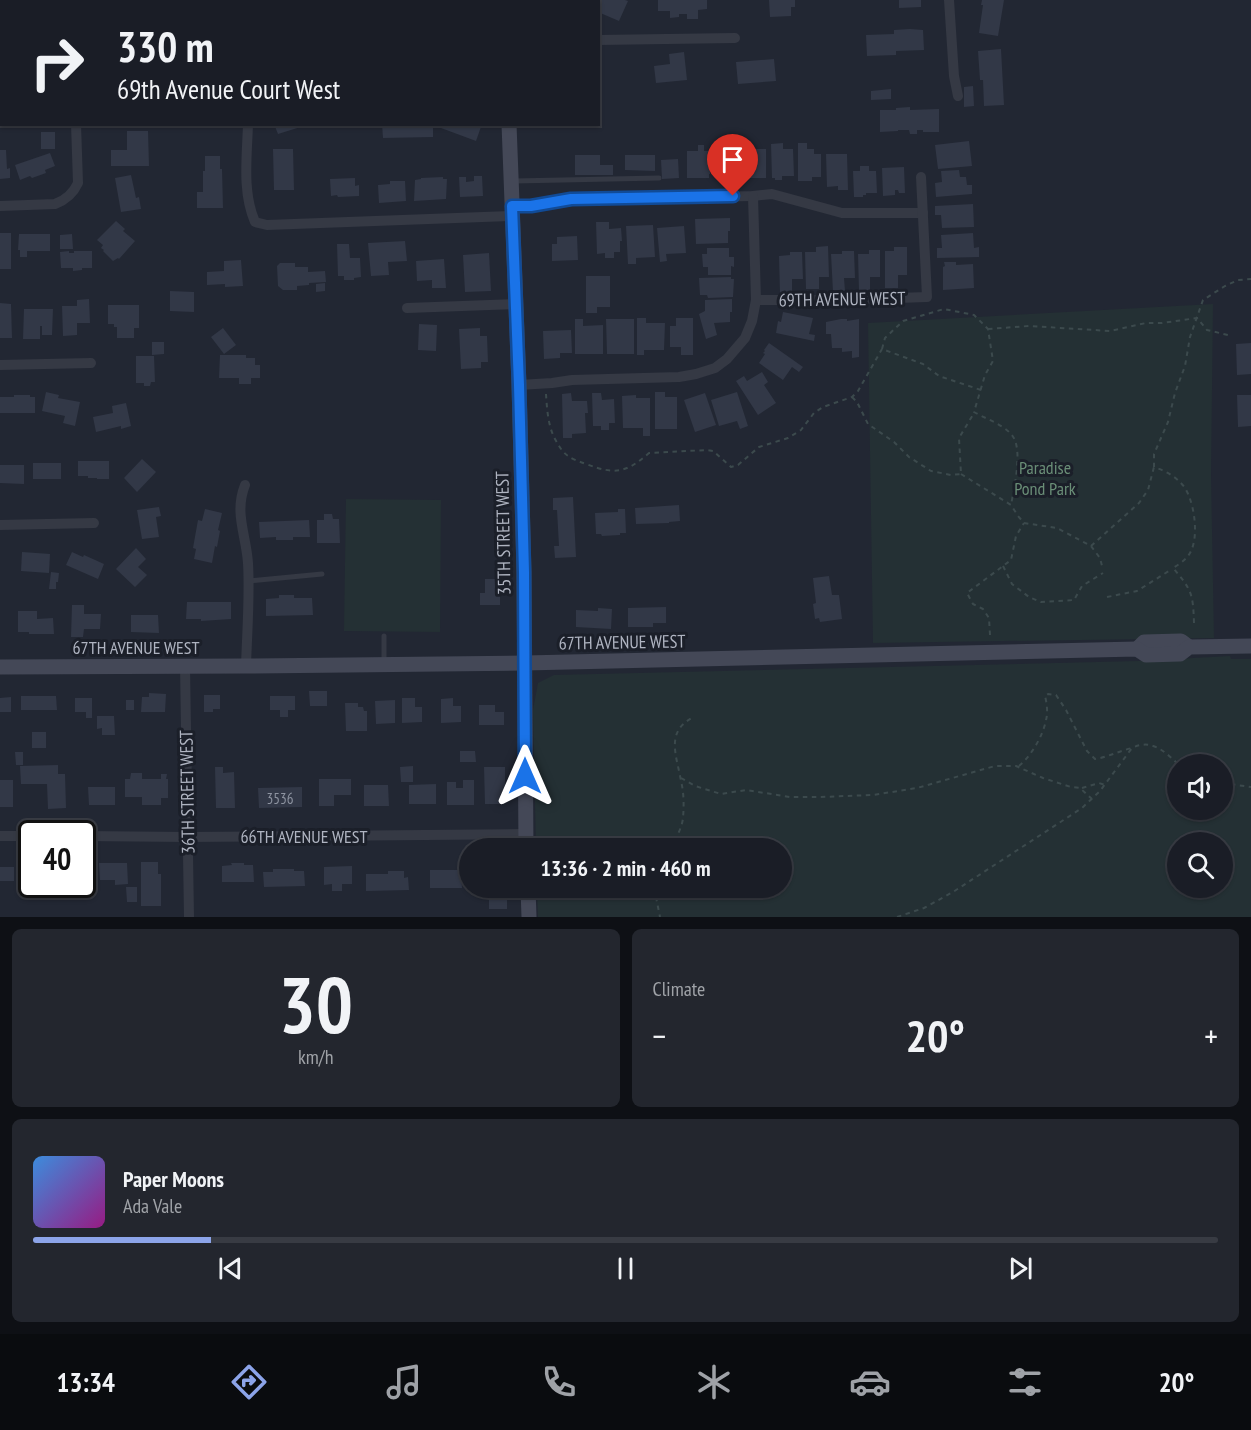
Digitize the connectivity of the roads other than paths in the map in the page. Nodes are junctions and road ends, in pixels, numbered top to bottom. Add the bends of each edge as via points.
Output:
1 (949, 0) edge
2 (735, 38) dead end
3 (600, 40) edge
4 (958, 96) dead end
5 (76, 126) edge
6 (248, 126) edge
7 (508, 126) edge
8 (921, 177) dead end
9 (659, 178) dead end
10 (511, 181) junction
11 (753, 196) junction
12 (0, 206) edge
13 (512, 211) junction
14 (922, 213) junction
15 (756, 300) junction
16 (516, 304) junction
17 (406, 308) dead end
18 (92, 363) dead end
19 (0, 365) edge
20 (519, 385) junction
21 (245, 485) dead end
22 (94, 523) dead end
23 (0, 525) edge
24 (322, 574) dead end
25 (248, 581) junction
26 (384, 636) dead end
27 (1251, 646) edge
28 (525, 663) junction
29 (384, 665) junction
30 (185, 666) junction
31 (246, 666) junction
32 (0, 667) edge
33 (0, 836) edge
34 (18, 836) edge
35 (96, 836) edge
36 (187, 837) junction
37 (526, 838) edge
38 (459, 841) edge
39 (528, 898) edge
40 (189, 917) edge
41 (529, 917) edge

1 - 4 street
2 - 3 street
5 - 12 street via 75,190 55,204
6 - 13 street via 246,189 255,222 267,225
7 - 10 street, 35TH STREET WEST
8 - 14 street
9 - 10 lane
10 - 13 street, 35TH STREET WEST
11 - 13 street via 571,199
11 - 14 street via 772,194 842,213
11 - 15 street
13 - 16 street, 35TH STREET WEST
14 - 15 street, 69TH AVENUE WEST via 927,297
15 - 20 street via 745,338 727,359 696,375
16 - 17 street
16 - 20 street, 35TH STREET WEST
18 - 19 street
20 - 28 street, 35TH STREET WEST
21 - 25 street via 240,514
22 - 23 street
24 - 25 lane
25 - 31 street
26 - 29 lane
27 - 28 street, 67TH AVENUE WEST via 1190,647 1180,654 1146,655 1137,649
28 - 29 street, 67TH AVENUE WEST
28 - 37 street, 35TH STREET WEST
29 - 31 street, 67TH AVENUE WEST
30 - 31 street, 67TH AVENUE WEST
30 - 32 street, 67TH AVENUE WEST
30 - 36 street, 36TH STREET WEST
33 - 34 street
35 - 36 street, 66TH AVENUE WEST
36 - 38 street, 66TH AVENUE WEST
36 - 40 street, 36TH STREET WEST
39 - 41 street

